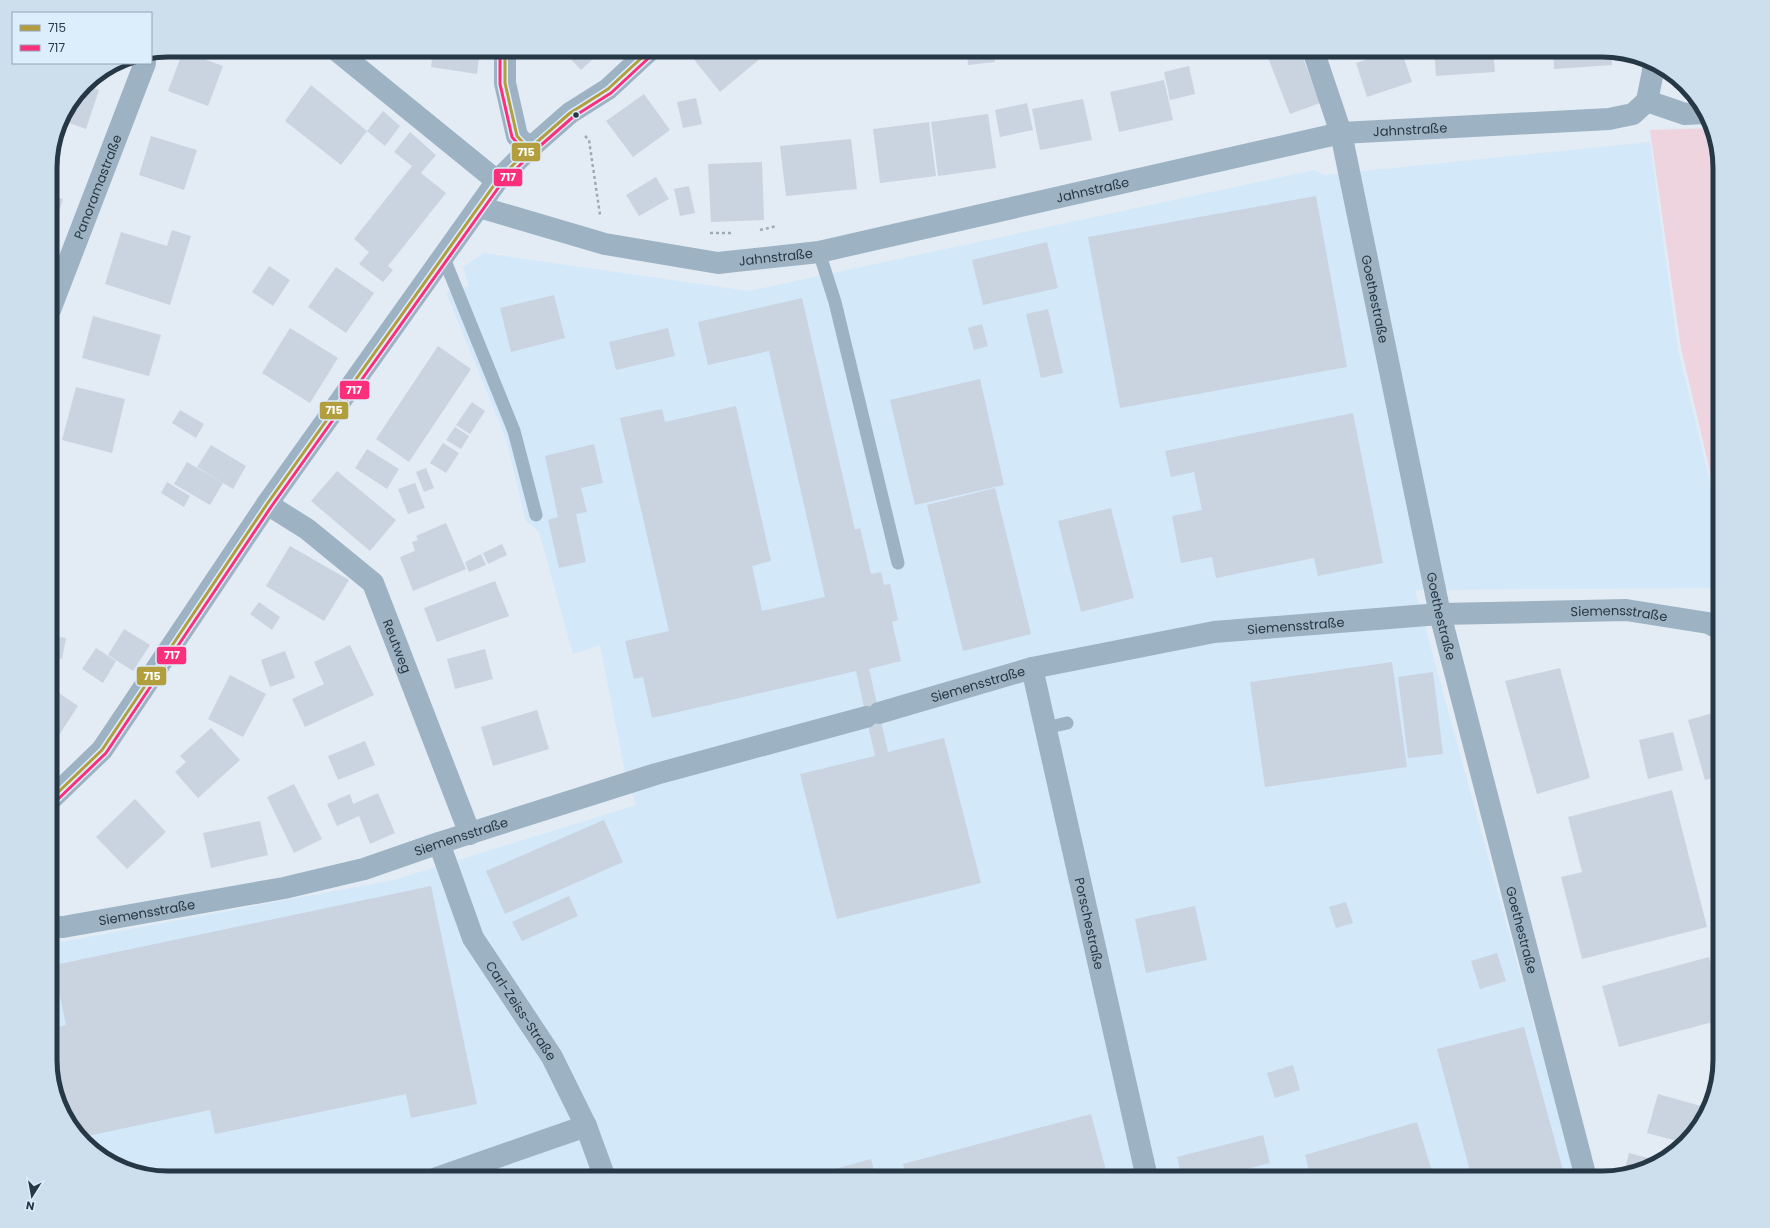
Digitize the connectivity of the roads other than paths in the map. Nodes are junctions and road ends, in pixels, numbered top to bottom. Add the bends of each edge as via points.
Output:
1 (345, 57) edge
2 (505, 57) edge
3 (642, 57) edge
4 (1315, 57) edge
5 (145, 64) edge
6 (1653, 69) edge
7 (1647, 100) junction
8 (1698, 113) edge
9 (1341, 133) junction
10 (529, 149) junction
11 (498, 181) junction
12 (479, 207) junction
13 (819, 252) junction
14 (443, 256) junction
15 (57, 292) edge
16 (267, 504) junction
17 (536, 515) dead end
18 (898, 563) dead end
19 (1440, 614) junction
20 (1713, 626) edge
21 (1032, 668) junction
22 (1067, 723) dead end
23 (1046, 728) junction
24 (57, 793) edge
25 (470, 834) junction
26 (439, 843) junction
27 (57, 927) edge
28 (586, 1126) junction
29 (457, 1171) edge
30 (602, 1171) edge
31 (1145, 1171) edge
32 (1584, 1171) edge

1 - 11 street
2 - 10 street via 505,83 517,136
3 - 10 street via 608,89 570,113
4 - 9 street, Goethestraße
5 - 15 street, Panoramastraße
6 - 7 street
7 - 8 street via 1685,114
7 - 9 street, Jahnstraße via 1633,114 1609,119
9 - 13 street, Jahnstraße
9 - 19 street, Goethestraße
10 - 11 street
11 - 12 street
12 - 13 street, Jahnstraße via 605,244 718,263
12 - 14 street
13 - 18 lane via 835,302
14 - 16 street
14 - 17 lane via 514,431
16 - 24 street via 102,750
16 - 25 street, Reutweg via 307,529 373,583
19 - 20 street, Siemensstraße via 1626,610
19 - 21 street, Siemensstraße via 1214,632
19 - 32 street, Goethestraße
21 - 23 street, Porschestraße
21 - 25 street, Siemensstraße via 873,715 656,774
22 - 23 lane
23 - 31 street, Porschestraße
25 - 26 street, Siemensstraße
26 - 27 street, Siemensstraße via 364,869 284,888
26 - 28 street, Carl-Zeiss-Straße via 473,938 552,1057
28 - 29 street
28 - 30 street, Carl-Zeiss-Straße

